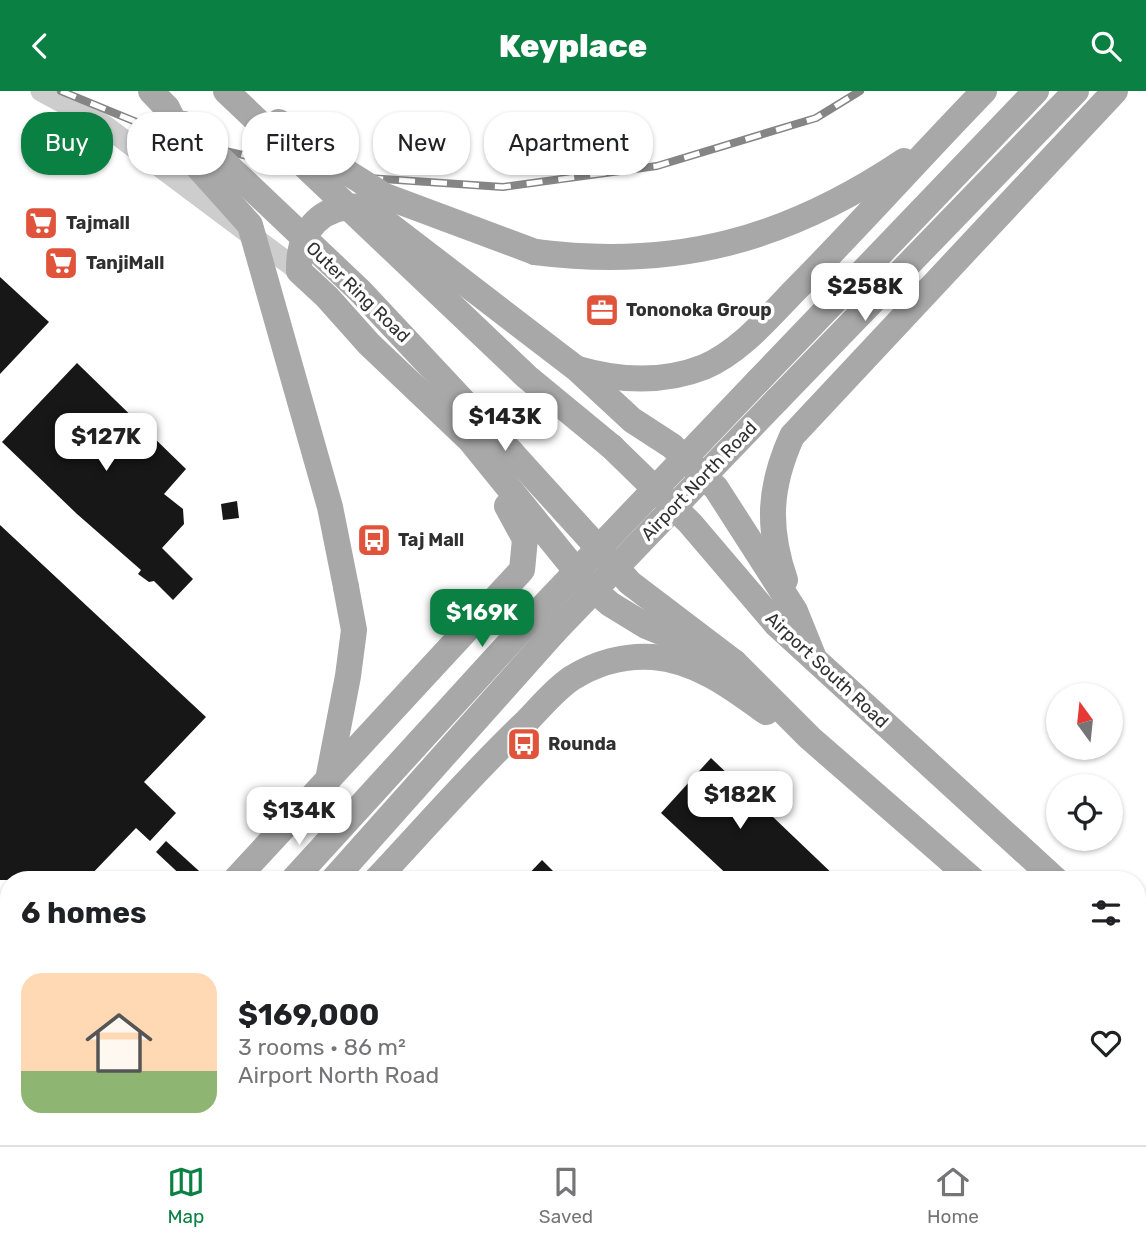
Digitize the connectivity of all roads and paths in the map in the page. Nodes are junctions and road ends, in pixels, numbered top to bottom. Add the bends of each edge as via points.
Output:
1 (41, 91) edge
2 (226, 91) edge
3 (985, 91) edge
4 (1036, 91) edge
5 (1076, 91) edge
6 (1115, 91) edge
7 (159, 100) edge
8 (940, 136) junction
9 (299, 271) junction
10 (577, 369) junction
11 (470, 440) junction
12 (795, 611) junction
13 (814, 658) junction
14 (734, 662) junction
15 (810, 738) junction
16 (328, 782) junction
17 (244, 871) edge
18 (301, 871) edge
19 (341, 871) edge
20 (385, 871) edge
21 (962, 871) edge
22 (1046, 871) edge

1 - 9 street via 104,125
2 - 8 main road, bridge via 269,114 329,161 385,196 535,252 586,259 694,253 730,244 836,201
2 - 13 main road, Airport South Road, bridge via 517,368 612,447 690,523 777,625
3 - 8 main road
4 - 18 main road, Airport North Road, bridge via 534,616
5 - 19 main road, Airport North Road, bridge via 554,632
6 - 12 main road via 792,436 776,476 772,518 780,566
7 - 14 main road, Outer Ring Road, bridge via 435,367 630,583
7 - 16 main road, bridge via 198,167 250,225 330,507 354,630
8 - 10 main road via 843,241 723,357 688,372 649,378
9 - 10 main road via 301,249 317,219 339,208 366,207
9 - 11 main road
10 - 12 main road via 716,488
11 - 14 main road via 586,583 610,604 646,626
11 - 16 main road via 526,539 522,570
12 - 13 main road
13 - 22 main road, Airport South Road
14 - 15 main road
15 - 20 main road via 690,666 654,657 601,664 569,680 531,716
15 - 21 main road
16 - 17 main road

